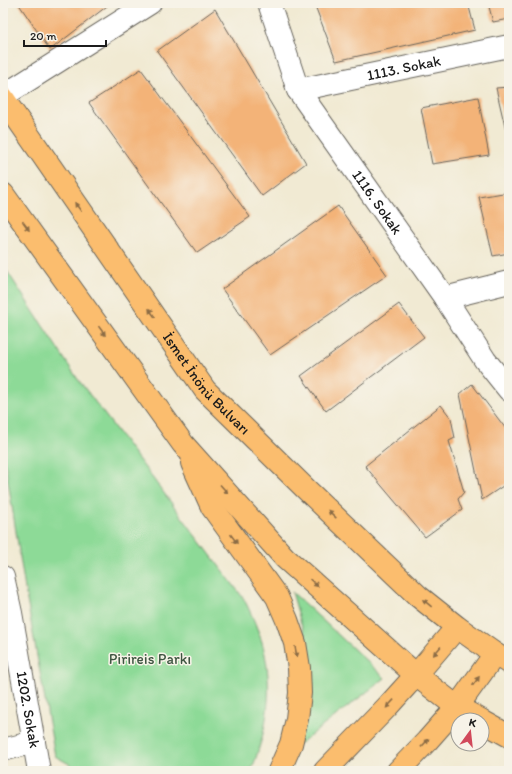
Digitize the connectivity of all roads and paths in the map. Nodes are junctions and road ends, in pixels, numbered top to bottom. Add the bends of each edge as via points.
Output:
1 (150, 3) edge
2 (269, 3) edge
3 (509, 46) edge
4 (298, 90) junction
5 (3, 97) edge
6 (3, 194) edge
7 (509, 282) edge
8 (445, 298) junction
9 (509, 390) edge
10 (183, 444) junction
11 (3, 577) edge
12 (457, 627) junction
13 (502, 659) edge
14 (416, 675) junction
15 (457, 707) junction
16 (466, 712) edge
17 (490, 725) edge
18 (509, 736) edge
19 (34, 742) junction
20 (3, 750) edge
21 (39, 771) edge
22 (279, 771) edge
23 (325, 771) edge
24 (398, 771) edge

1 - 5 street
2 - 4 street, 1116. Sokak
3 - 4 street, 1113. Sokak
4 - 8 street, 1116. Sokak
12 -> 5 main road, İsmet İnönü Bulvarı via 418,596 205,390
6 -> 10 main road
7 - 8 street
8 - 9 street, 1116. Sokak via 484,360
10 -> 14 main road via 285,558
10 -> 22 main road via 212,507 277,597 295,644 300,693 297,718
11 - 19 street, 1202. Sokak via 12,613
12 - 13 main road, İsmet İnönü Bulvarı
12 -> 14 main road
15 -> 13 main road
14 - 15 main road
14 -> 23 main road
15 - 16 main road
24 -> 15 main road
17 - 18 main road
19 - 20 street
19 - 21 street, 1202. Sokak

